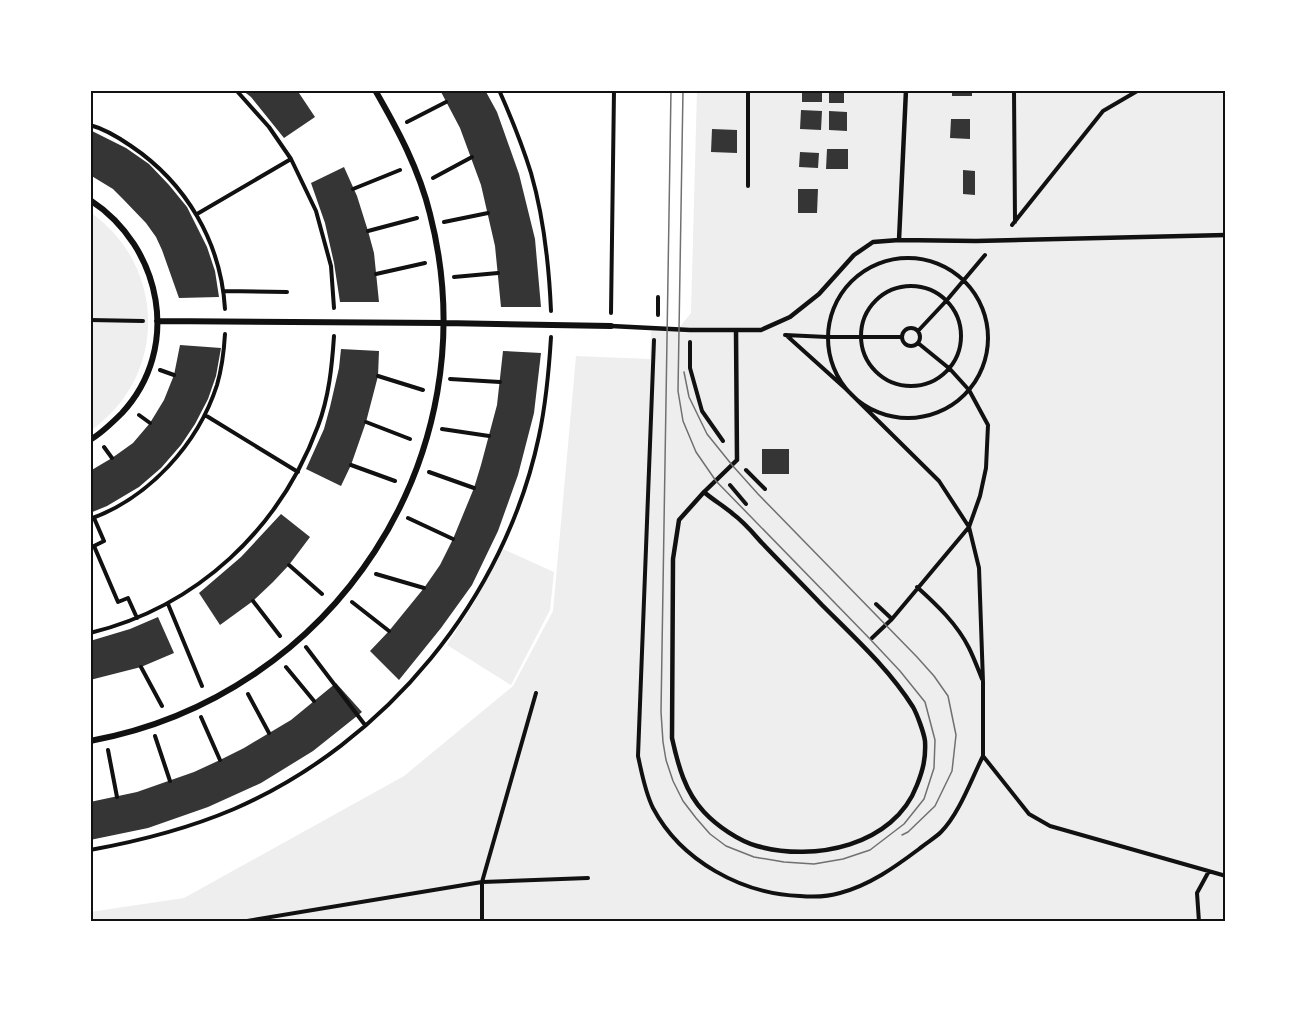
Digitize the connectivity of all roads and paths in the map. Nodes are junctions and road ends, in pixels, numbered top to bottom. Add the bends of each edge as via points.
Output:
1 (236, 90) edge
2 (375, 90) edge
3 (499, 90) edge
4 (614, 90) edge
5 (748, 90) edge
6 (906, 90) edge
7 (1014, 90) edge
8 (1139, 90) edge
9 (447, 102) dead end
10 (397, 128) junction
11 (471, 157) dead end
12 (291, 159) junction
13 (414, 164) junction
14 (421, 185) junction
15 (748, 186) dead end
16 (353, 189) dead end
17 (90, 200) edge
18 (488, 213) dead end
19 (197, 214) dead end
20 (430, 215) junction
21 (1015, 223) junction
22 (432, 225) junction
23 (368, 231) dead end
24 (1226, 235) edge
25 (899, 240) junction
26 (997, 240) junction
27 (439, 260) junction
28 (498, 273) dead end
29 (376, 274) dead end
30 (441, 279) junction
31 (964, 280) junction
32 (224, 291) dead end
33 (287, 292) dead end
34 (946, 300) junction
35 (90, 320) edge
36 (140, 321) dead end
37 (157, 321) junction
38 (336, 322) junction
39 (444, 322) junction
40 (552, 325) junction
41 (611, 326) junction
42 (654, 328) junction
43 (690, 330) junction
44 (736, 330) junction
45 (761, 330) junction
46 (918, 331) junction
47 (786, 335) junction
48 (827, 337) junction
49 (860, 337) junction
50 (902, 337) junction
51 (918, 343) junction
52 (950, 369) junction
53 (378, 376) dead end
54 (440, 379) junction
55 (501, 382) dead end
56 (846, 389) junction
57 (969, 390) junction
58 (437, 394) junction
59 (205, 415) dead end
60 (366, 422) dead end
61 (430, 427) junction
62 (489, 436) dead end
63 (90, 440) edge
64 (425, 445) junction
65 (737, 460) junction
66 (351, 465) dead end
67 (417, 468) junction
68 (298, 472) junction
69 (721, 476) junction
70 (410, 486) junction
71 (474, 488) dead end
72 (765, 489) dead end
73 (704, 492) junction
74 (747, 506) dead end
75 (397, 513) junction
76 (94, 518) dead end
77 (969, 527) junction
78 (453, 539) dead end
79 (289, 565) dead end
80 (363, 570) junction
81 (917, 587) junction
82 (424, 588) dead end
83 (343, 596) junction
84 (253, 601) dead end
85 (168, 604) junction
86 (876, 604) dead end
87 (335, 605) junction
88 (137, 618) junction
89 (892, 619) junction
90 (389, 631) dead end
91 (90, 633) edge
92 (300, 640) junction
93 (863, 647) junction
94 (289, 649) junction
95 (278, 658) junction
96 (141, 667) dead end
97 (243, 682) junction
98 (983, 682) junction
99 (536, 693) dead end
100 (209, 701) junction
101 (314, 701) dead end
102 (197, 707) junction
103 (169, 719) junction
104 (151, 725) junction
105 (365, 725) junction
106 (268, 733) dead end
107 (105, 738) junction
108 (90, 741) edge
109 (983, 756) junction
110 (220, 760) dead end
111 (170, 781) dead end
112 (117, 797) dead end
113 (90, 850) edge
114 (1209, 871) junction
115 (1226, 876) edge
116 (588, 878) dead end
117 (482, 882) junction
118 (241, 922) edge
119 (482, 922) edge
120 (1199, 922) edge

1 - 12 path via 270,127
2 - 10 street
3 - 40 path via 531,174 549,274
4 - 41 path
5 - 15 path
6 - 25 lane
7 - 21 path
8 - 21 path via 1103,111
9 - 10 path
10 - 13 street
11 - 14 path
12 - 19 path
12 - 38 path via 316,211 331,266
13 - 14 street
13 - 16 path
14 - 20 street
17 - 37 street via 117,222 143,258 156,300
18 - 22 path
20 - 22 street
20 - 23 path
21 - 26 path
22 - 27 street
24 - 26 lane
25 - 26 lane
25 - 45 lane via 873,242 854,255 819,294 790,317
26 - 31 path
27 - 29 path
27 - 30 street
28 - 30 path
30 - 39 street
31 - 34 path
31 - 48 path via 942,265 916,258 890,260 865,270 845,288 832,311
31 - 57 path via 986,317 989,339 984,366
32 - 33 path
34 - 46 path
34 - 49 path via 933,290 899,287 871,305
34 - 52 path via 956,312 962,341
35 - 36 path
37 - 38 street
37 - 63 street via 149,367 136,394 113,423
38 - 39 street
38 - 68 path via 331,374 319,425
39 - 40 street
39 - 54 street
40 - 41 street
40 - 105 path via 538,438 517,510 502,545 465,612 443,642 393,700
41 - 42 lane
42 - 43 lane
42 - 109 path via 638,756 653,808 669,832 689,853 735,882 791,896 839,894 889,872 940,833 952,819
43 - 44 lane
43 - 65 path via 690,368 702,411
44 - 45 lane
44 - 65 lane
45 - 47 path
46 - 50 path via 906,329
46 - 51 path
47 - 48 path
47 - 56 path
48 - 49 path
48 - 56 path via 832,365
49 - 50 path
49 - 52 path via 864,354 886,381 920,386 937,380
50 - 51 path via 909,346
51 - 52 path
52 - 57 path
53 - 58 path
54 - 55 path
54 - 58 street
56 - 57 path via 867,407 893,417 921,417 948,408
56 - 77 path via 939,482
57 - 77 path via 988,425 986,468
58 - 61 street
59 - 68 path
60 - 64 path
61 - 62 path
61 - 64 street
64 - 67 street
65 - 69 lane
65 - 72 path
66 - 70 path
67 - 70 street
67 - 71 path
68 - 85 path via 273,512 243,548
69 - 73 lane
69 - 74 path
70 - 75 street
73 - 93 lane via 734,514
73 - 93 lane via 679,520 673,559 672,738 687,788 703,812 724,830 756,846 786,852 840,847 867,838 896,819 914,795 924,768 925,740 915,709
75 - 78 path
75 - 80 street
76 - 88 path via 104,541 94,546 118,602 128,598
77 - 81 path
77 - 98 path via 979,568
79 - 87 path
80 - 82 path
80 - 83 street
81 - 89 path
81 - 98 path via 956,628 969,647
83 - 87 street
83 - 90 path
84 - 94 path
85 - 88 path
85 - 100 path
86 - 89 path
87 - 92 street
88 - 91 path
89 - 93 path
92 - 94 street
92 - 105 path
94 - 95 street
95 - 97 street
95 - 101 path
96 - 103 path
97 - 100 street
97 - 106 path
98 - 109 path
99 - 117 path
100 - 102 street
102 - 103 street
102 - 110 path
103 - 104 street
104 - 107 street
104 - 111 path
105 - 113 path via 303,771 235,808 162,835
107 - 108 street
107 - 112 path
109 - 114 path via 1029,813 1050,826
114 - 115 path
114 - 120 path via 1197,893
116 - 117 path
117 - 118 path
117 - 119 path

